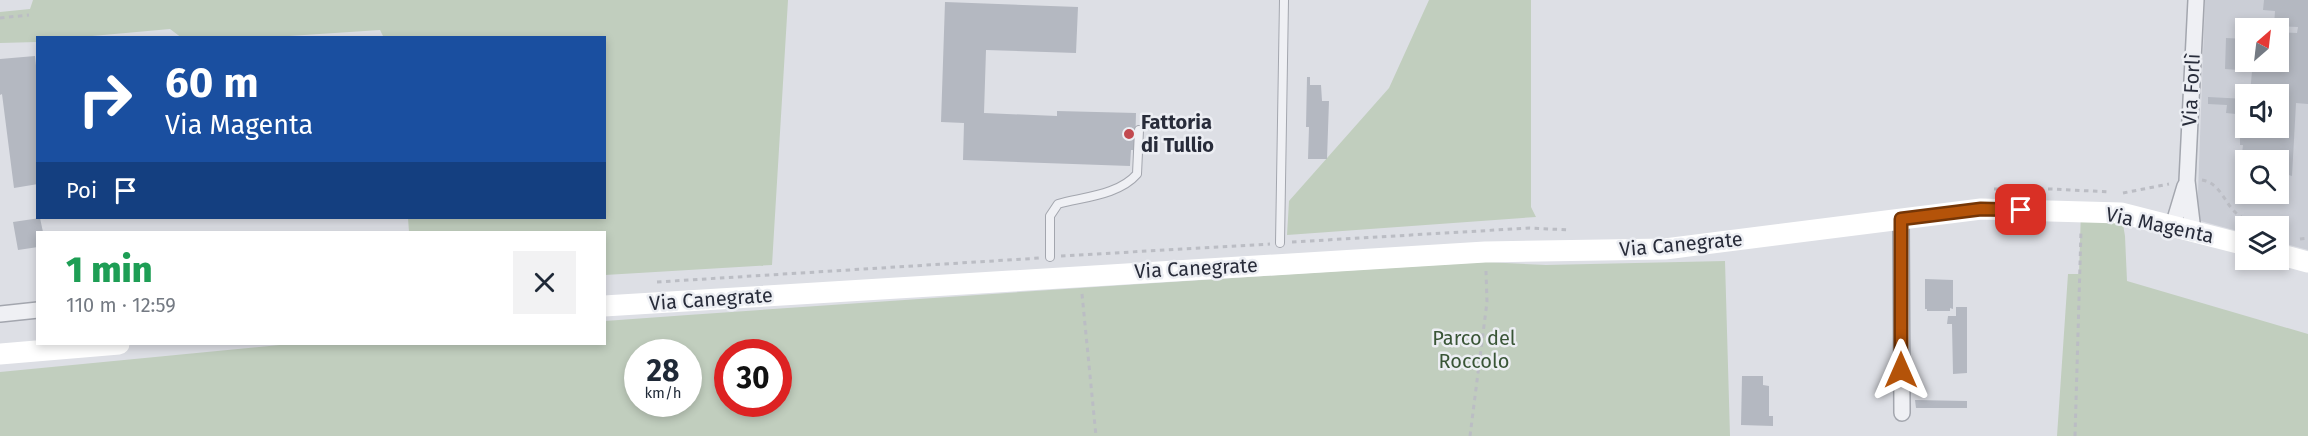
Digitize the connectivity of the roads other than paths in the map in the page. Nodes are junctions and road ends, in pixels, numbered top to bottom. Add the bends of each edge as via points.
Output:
1 (1284, 0) edge
2 (2196, 0) edge
3 (1139, 130) dead end
4 (1901, 219) junction
5 (2183, 229) junction
6 (1788, 234) joint
7 (2235, 242) edge
8 (1280, 243) road end
9 (1050, 257) road end
10 (2289, 257) edge
11 (2308, 262) edge
12 (606, 306) edge
13 (36, 310) edge
14 (0, 314) edge
15 (107, 345) edge
16 (0, 354) edge
17 (1902, 413) dead end

1 - 8 lane
2 - 5 street, Via Forlì
3 - 9 lane via 1137,174 1132,179 1122,187 1058,204 1050,216
4 - 5 street, Via Magenta via 1981,209 2081,210 2121,213
4 - 6 street, Via Magenta
4 - 17 street
5 - 7 street, Via Magenta
6 - 12 street, Via Canegrate via 1665,249 1485,252
10 - 11 street
13 - 14 street
15 - 16 street

